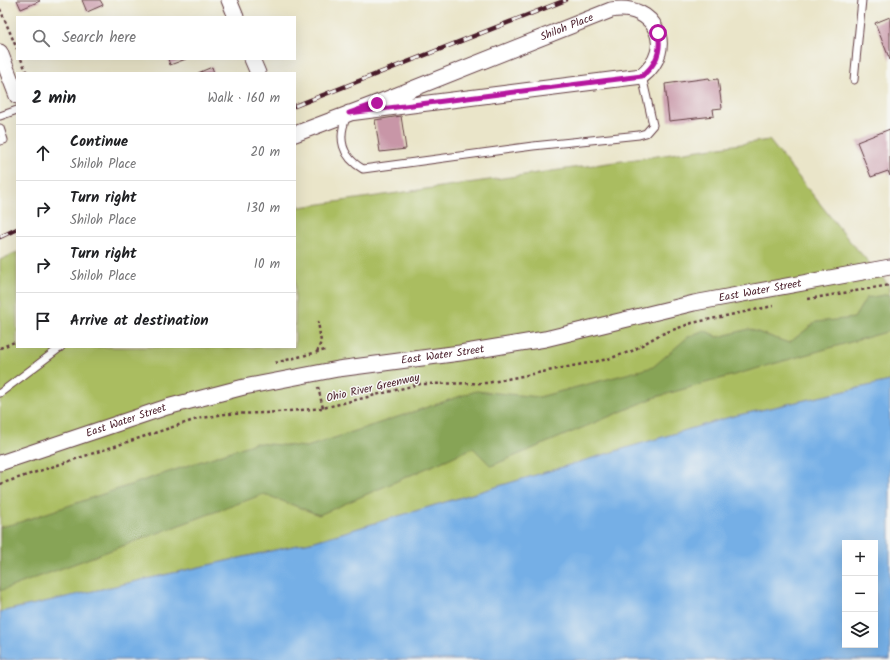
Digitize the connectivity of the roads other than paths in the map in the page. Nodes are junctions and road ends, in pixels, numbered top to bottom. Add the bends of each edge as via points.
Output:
1 (229, 0) edge
2 (862, 0) edge
3 (236, 16) edge
4 (0, 52) edge
5 (252, 60) edge
6 (258, 72) edge
7 (642, 76) junction
8 (854, 80) dead end
9 (16, 93) edge
10 (16, 110) edge
11 (349, 113) junction
12 (0, 116) edge
13 (0, 128) edge
14 (296, 134) edge
15 (0, 141) edge
16 (890, 267) edge
17 (60, 348) edge
18 (0, 393) edge
19 (0, 463) edge

1 - 3 street
2 - 8 lane
4 - 9 street
5 - 6 street
7 - 11 street, Shiloh Place
7 - 11 street, Shiloh Place via 651,69 657,58 660,40 652,22 640,12 623,8 611,10
7 - 11 lane via 653,125 646,133 639,135 533,146 363,169 345,154 341,144 344,123
10 - 12 lane
11 - 14 street, Shiloh Place
13 - 15 lane via 4,140
16 - 19 street, East Water Street via 694,303 545,339 338,369 244,387 167,407
17 - 18 lane

